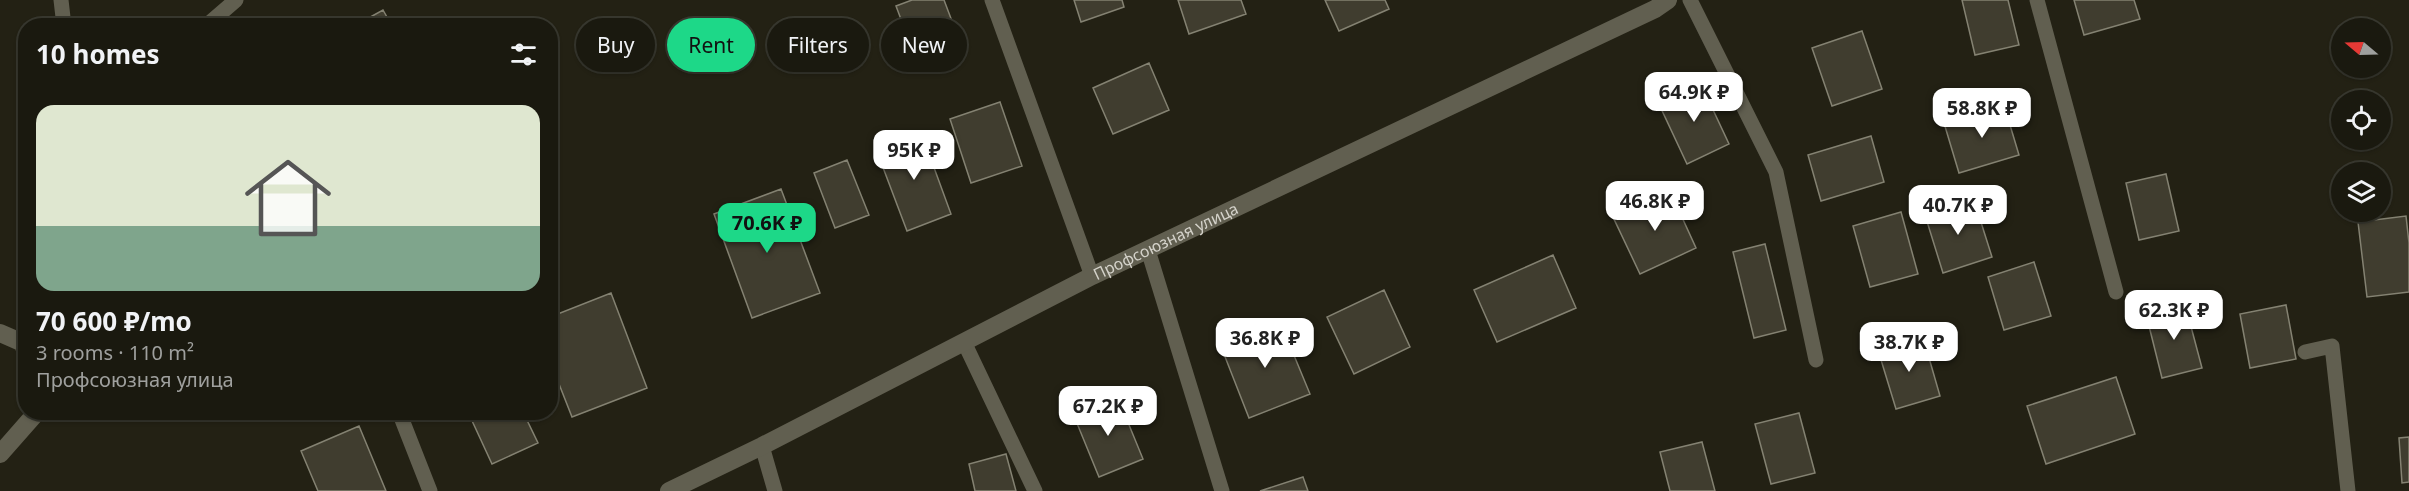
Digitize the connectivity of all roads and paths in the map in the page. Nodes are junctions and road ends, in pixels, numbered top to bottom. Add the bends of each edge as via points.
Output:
1 (61, 0) edge
2 (236, 0) edge
3 (992, 0) edge
4 (1668, 0) edge
5 (1690, 0) edge
6 (2037, 0) edge
7 (63, 18) edge
8 (215, 18) edge
9 (1148, 250) junction
10 (1092, 276) junction
11 (2116, 292) dead end
12 (0, 333) edge
13 (18, 342) edge
14 (964, 342) junction
15 (2305, 352) dead end
16 (1816, 360) dead end
17 (30, 420) edge
18 (402, 420) edge
19 (762, 446) junction
20 (0, 454) edge
21 (430, 491) edge
22 (669, 491) edge
23 (775, 491) edge
24 (1035, 491) edge
25 (1222, 491) edge
26 (2348, 491) edge

1 - 7 lane
2 - 8 lane
3 - 10 lane
4 - 9 street, Профсоюзная улица
5 - 16 lane via 1776,172
6 - 11 lane
9 - 10 street, Профсоюзная улица
9 - 25 lane
10 - 14 street, Профсоюзная улица
12 - 13 street
14 - 19 street, Профсоюзная улица
14 - 24 lane
15 - 26 lane via 2332,346
17 - 20 street
18 - 21 lane
19 - 22 street, Профсоюзная улица
19 - 23 lane

